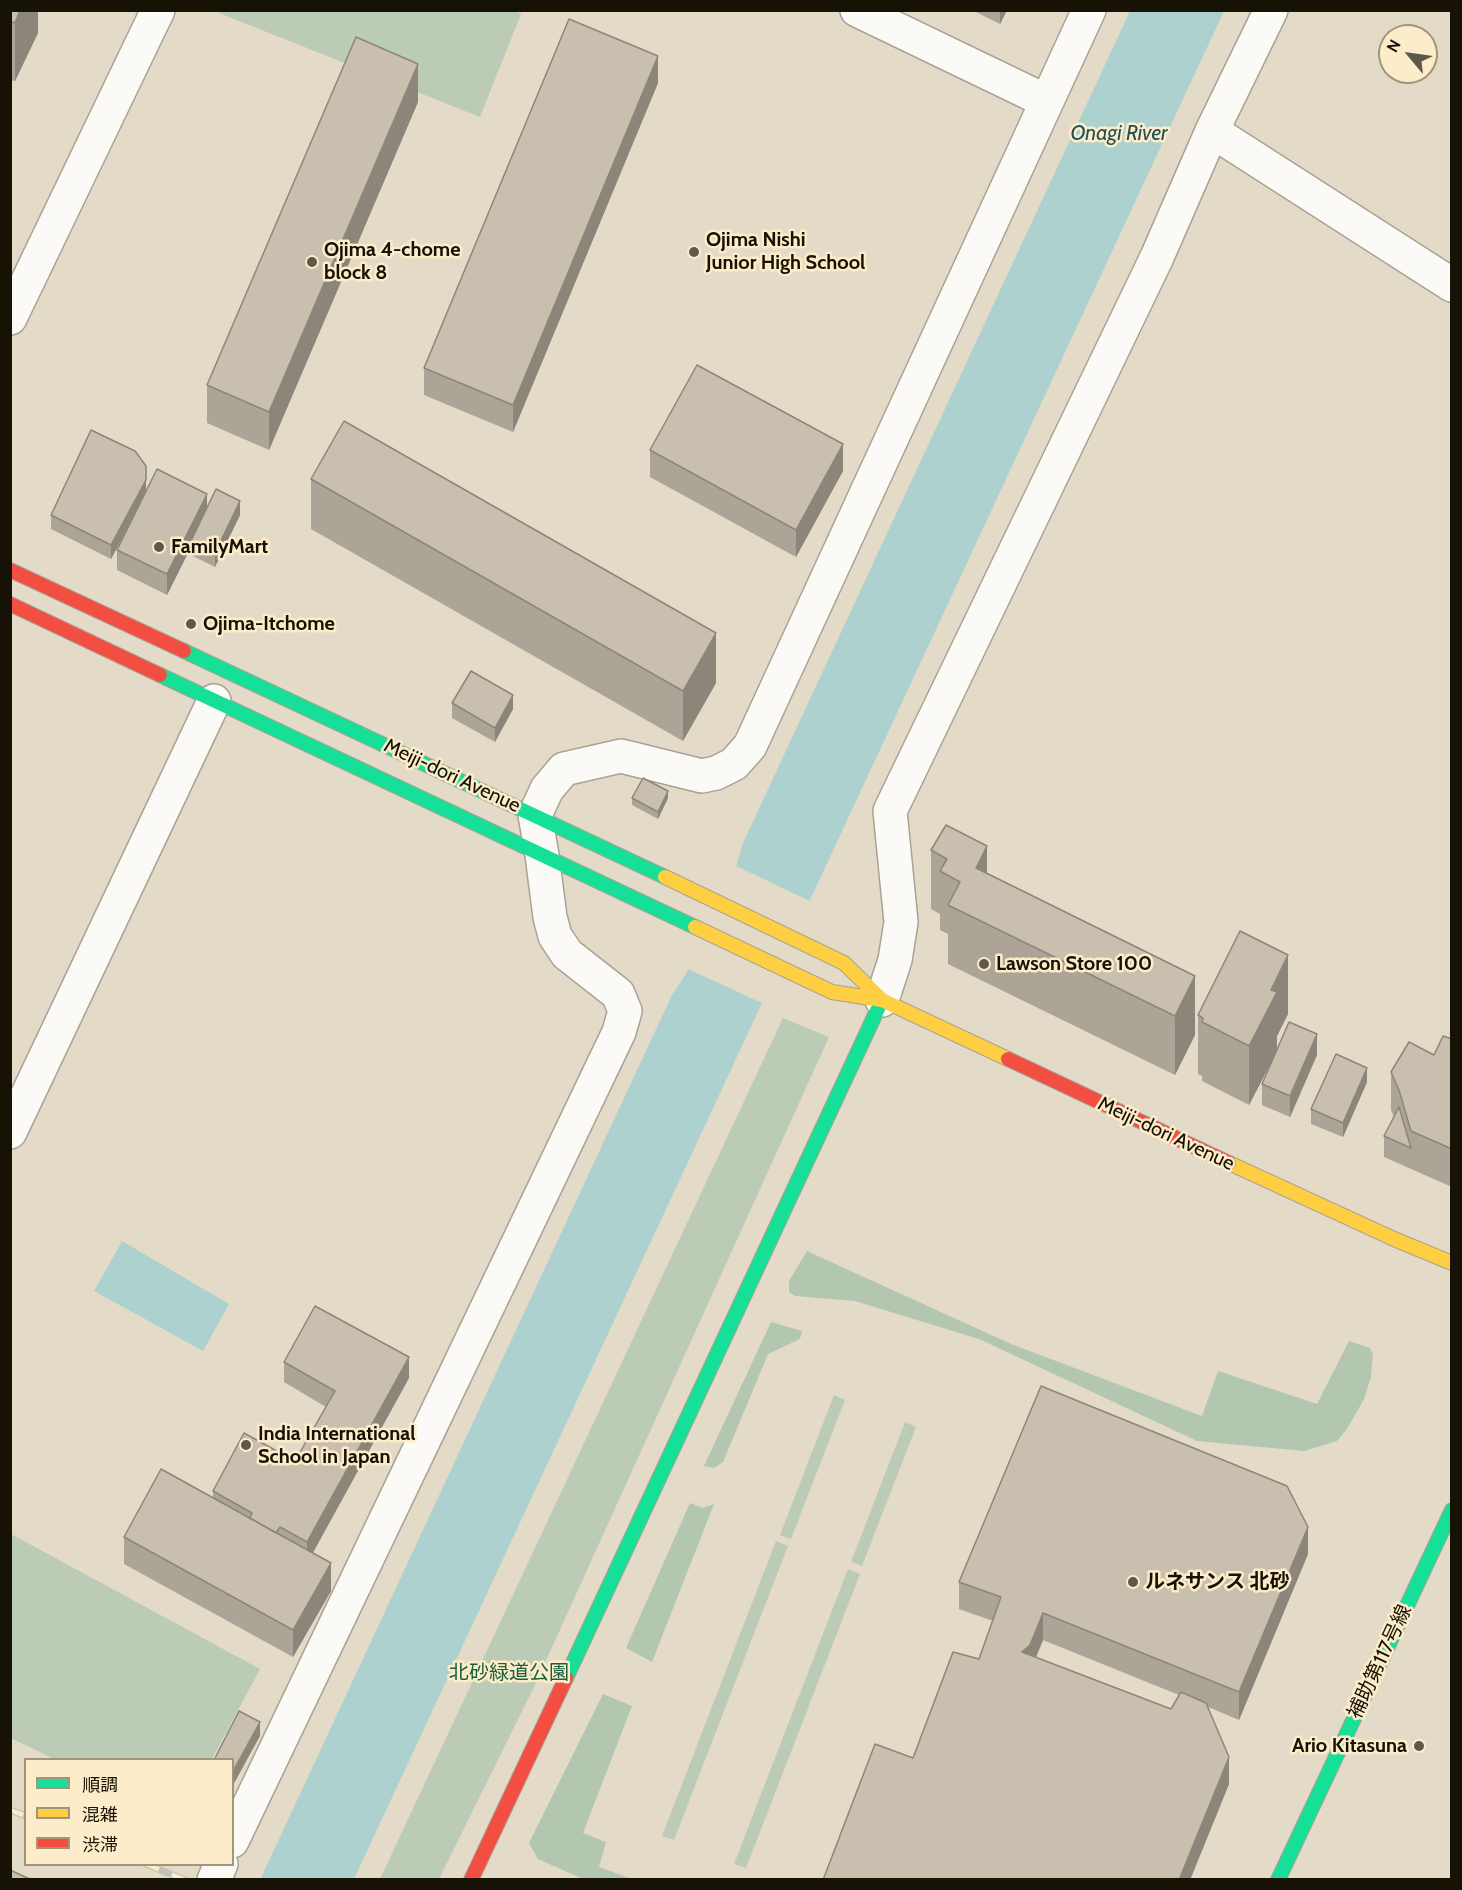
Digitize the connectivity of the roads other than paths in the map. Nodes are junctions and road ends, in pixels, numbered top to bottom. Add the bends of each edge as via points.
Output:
1 (158, 10) edge
2 (857, 10) edge
3 (1089, 10) edge
4 (1271, 10) edge
5 (1046, 101) junction
6 (1212, 131) junction
7 (1452, 285) edge
8 (10, 318) edge
9 (10, 570) edge
10 (10, 604) edge
11 (214, 701) junction
12 (535, 815) junction
13 (542, 855) junction
14 (882, 1000) junction
15 (10, 1132) edge
16 (1452, 1263) edge
17 (1452, 1510) edge
18 (234, 1837) edge
19 (220, 1866) edge
20 (214, 1880) edge
21 (471, 1880) edge
22 (1278, 1880) edge

1 - 8 street
2 - 5 street
3 - 5 street
4 - 6 street
5 - 12 street via 750,746 734,764 702,776 621,756 564,769 547,789
6 - 7 street
6 - 14 street via 1157,257 890,812 901,922 895,960
9 - 12 main road, Meiji-dori Avenue
10 - 11 main road, Meiji-dori Avenue
11 - 13 main road, Meiji-dori Avenue
11 - 15 street
12 - 13 street
12 - 14 main road, Meiji-dori Avenue via 844,963
13 - 14 main road, Meiji-dori Avenue via 832,992
13 - 18 street via 555,936 567,954 618,994 625,1011 619,1032
14 - 16 main road, Meiji-dori Avenue via 1238,1168
14 - 21 main road
17 - 22 main road, 補助第117号線
19 - 20 street

